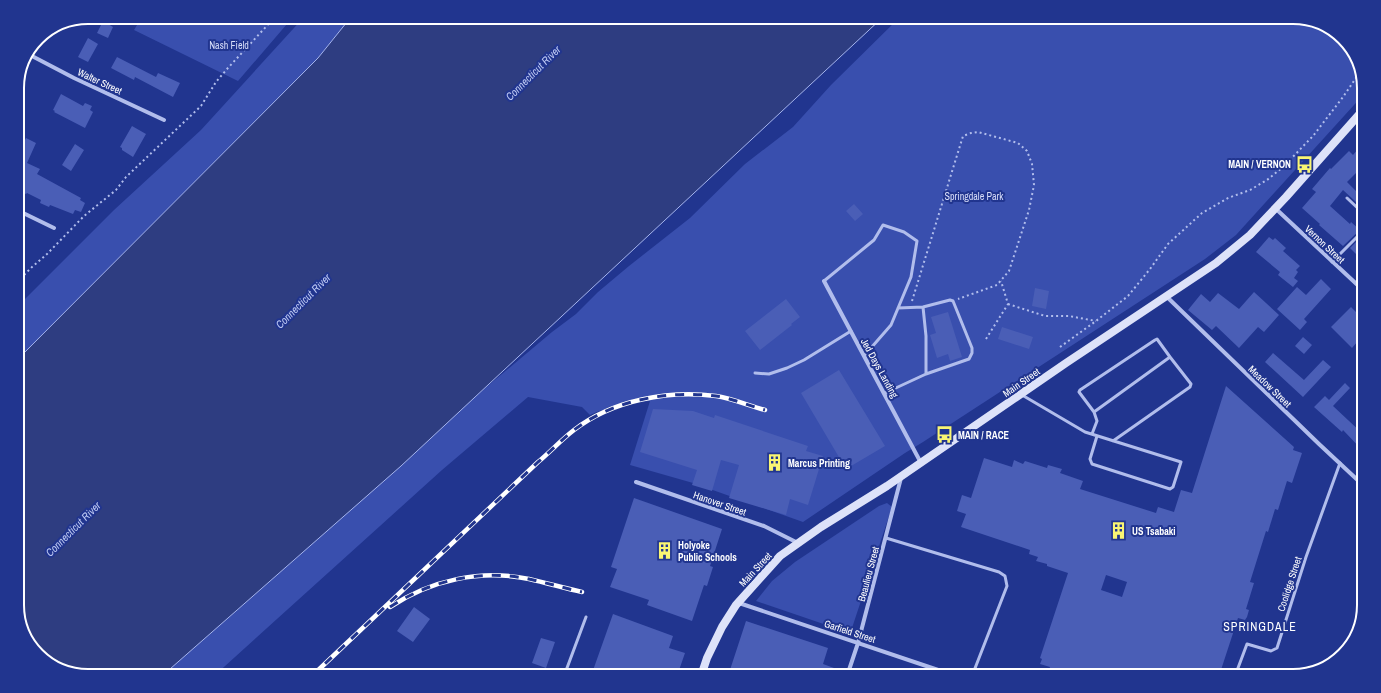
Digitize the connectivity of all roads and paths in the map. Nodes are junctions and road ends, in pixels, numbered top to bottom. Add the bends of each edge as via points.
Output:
1 (269, 24) edge
2 (33, 57) edge
3 (1356, 78) edge
4 (1357, 117) edge
5 (164, 120) dead end
6 (1347, 198) dead end
7 (1357, 207) edge
8 (1275, 208) junction
9 (24, 213) edge
10 (54, 228) dead end
11 (1357, 237) edge
12 (1332, 262) junction
13 (24, 275) edge
14 (824, 280) joint
15 (1001, 281) junction
16 (1357, 285) edge
17 (1167, 297) junction
18 (952, 301) junction
19 (1008, 304) junction
20 (910, 307) junction
21 (923, 307) junction
22 (898, 308) junction
23 (1096, 322) junction
24 (850, 331) junction
25 (986, 339) dead end
26 (1060, 347) dead end
27 (864, 356) junction
28 (1170, 357) junction
29 (755, 373) dead end
30 (926, 374) junction
31 (885, 393) junction
32 (1021, 394) junction
33 (1094, 412) junction
34 (1092, 434) junction
35 (1098, 436) junction
36 (1113, 441) junction
37 (921, 463) junction
38 (1340, 463) junction
39 (902, 476) junction
40 (1357, 479) edge
41 (636, 482) dead end
42 (886, 538) junction
43 (798, 544) junction
44 (738, 602) junction
45 (586, 617) dead end
46 (858, 642) junction
47 (567, 669) edge
48 (703, 669) edge
49 (849, 669) edge
50 (936, 669) edge
51 (975, 669) edge
52 (1238, 669) edge

1 - 13 path via 216,82 201,106 126,177 116,190 84,216
2 - 5 street, Walter Street
3 - 23 path via 1313,136 1284,168 1250,190 1228,198 1202,213 1168,244 1128,296
4 - 8 main road, Main Street
6 - 7 lane
8 - 12 street, Vernon Street
8 - 17 main road, Main Street via 1250,235 1216,263
9 - 10 street
11 - 12 lane
12 - 16 street, Vernon Street
14 - 22 lane via 874,240 883,225 904,232 917,242 910,277
14 - 24 street, Jed Days Landing
15 - 18 path via 997,285
15 - 19 path
15 - 20 path via 1010,271 1029,210 1034,185 1032,164 1027,151 1018,143 978,132 971,133 963,136
17 - 32 main road, Main Street
17 - 38 street, Meadow Street
18 - 21 lane
18 - 30 lane via 972,353 964,361
19 - 23 path via 1045,316 1069,316
19 - 25 path
20 - 21 lane
20 - 22 lane
21 - 30 lane
22 - 27 lane via 891,324
23 - 26 path
24 - 27 street, Jed Days Landing
24 - 29 lane via 787,368 769,374
27 - 31 street, Jed Days Landing
28 - 33 lane
28 - 33 lane via 1157,339 1080,390 1082,397
28 - 36 lane via 1191,384 1190,387
30 - 31 lane
31 - 37 street, Jed Days Landing
32 - 34 lane
32 - 37 main road, Main Street
33 - 34 lane via 1097,421
34 - 35 lane
35 - 36 lane
35 - 36 lane via 1090,459 1092,464 1170,489 1173,487 1181,462
37 - 39 main road, Main Street
38 - 40 street, Meadow Street
38 - 52 lane, Coolidge Street via 1277,648 1271,651 1247,644
39 - 42 street, Beaulieu Street
39 - 43 main road, Main Street
41 - 43 street, Hanover Street via 764,526
42 - 46 street, Beaulieu Street
42 - 51 lane via 1000,572 1005,576 1007,586
43 - 44 main road, Main Street via 780,556
44 - 46 street, Garfield Street
44 - 48 main road, Main Street via 722,627
45 - 47 lane
46 - 49 street, Beaulieu Street
46 - 50 street, Garfield Street

